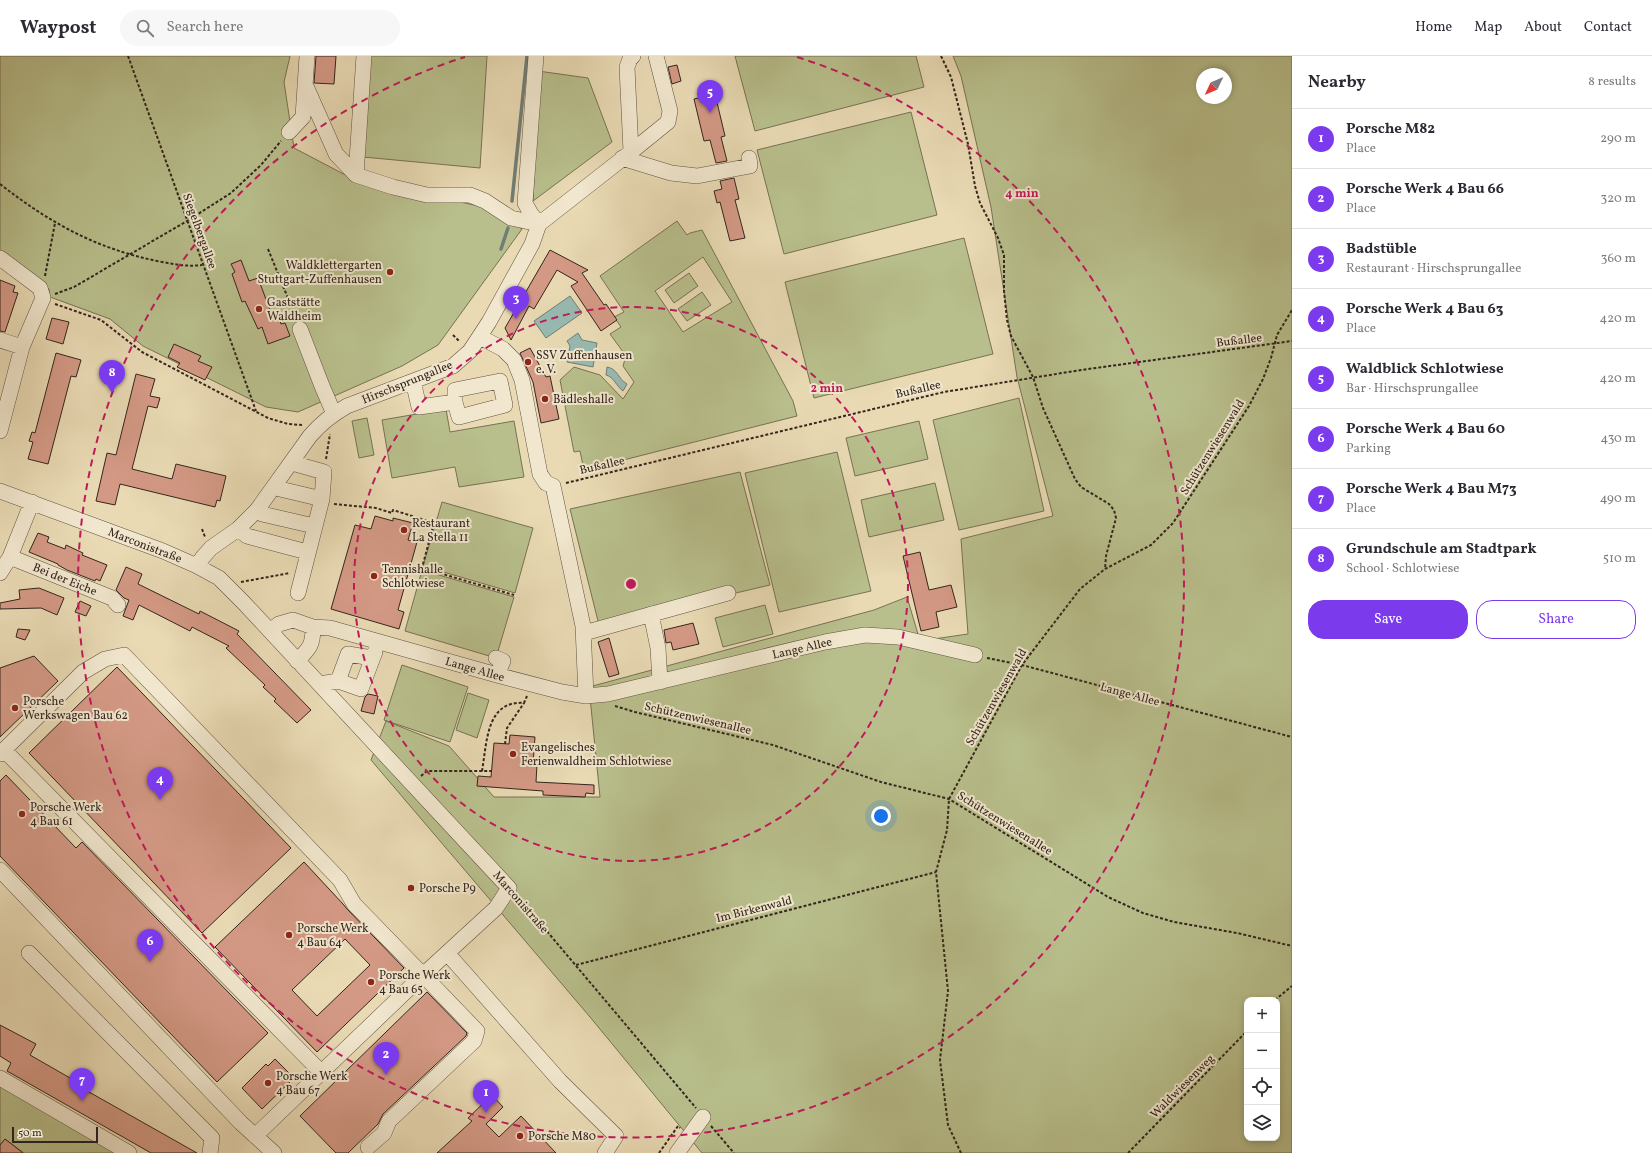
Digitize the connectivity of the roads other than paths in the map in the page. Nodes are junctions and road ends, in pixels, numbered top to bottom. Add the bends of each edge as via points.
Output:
1 (307, 56) edge
2 (364, 56) edge
3 (536, 56) edge
4 (633, 56) edge
5 (656, 56) edge
6 (305, 84) junction
7 (289, 132) road end
8 (626, 155) junction
9 (749, 158) dead end
10 (356, 175) junction
11 (539, 224) junction
12 (0, 258) edge
13 (300, 329) road end
14 (480, 337) junction
15 (0, 340) edge
16 (22, 347) junction
17 (413, 381) junction
18 (455, 402) dead end
19 (334, 414) junction
20 (0, 431) edge
21 (292, 463) junction
22 (275, 485) junction
23 (0, 491) edge
24 (321, 501) junction
25 (32, 502) junction
26 (257, 510) junction
27 (314, 526) junction
28 (238, 529) junction
29 (307, 552) junction
30 (10, 556) junction
31 (198, 566) junction
32 (0, 573) edge
33 (298, 593) dead end
34 (728, 593) dead end
35 (118, 605) dead end
36 (651, 614) junction
37 (314, 627) junction
38 (270, 631) junction
39 (584, 633) junction
40 (975, 656) road end
41 (496, 658) dead end
42 (297, 660) junction
43 (497, 675) junction
44 (338, 680) junction
45 (660, 682) junction
46 (320, 684) junction
47 (586, 696) junction
48 (2, 752) edge
49 (0, 870) edge
50 (29, 953) dead end
51 (447, 953) junction
52 (423, 975) junction
53 (321, 1072) junction
54 (0, 1078) edge
55 (703, 1116) road end
56 (255, 1136) junction
57 (368, 1147) dead end
58 (129, 1153) edge
59 (210, 1153) edge
60 (274, 1153) edge
61 (605, 1153) edge
62 (677, 1153) edge

1 - 6 street
2 - 10 street
3 - 11 street via 525,203
4 - 8 street via 627,67
5 - 8 street via 670,111 668,122
6 - 7 street via 303,116
6 - 10 street via 336,154
8 - 9 street via 671,173 697,176 750,166
8 - 11 street
10 - 11 street via 427,195 470,195 511,218
11 - 14 street, Hirschsprungallee via 532,244
12 - 16 street via 42,293
13 - 19 street
14 - 17 street, Hirschsprungallee via 470,351 453,366
14 - 39 street via 503,349 514,360 522,380 540,474 546,483 553,486
15 - 16 street
16 - 20 street
17 - 18 street via 420,407
17 - 19 street, Hirschsprungallee via 347,406
19 - 21 street, Hirschsprungallee via 319,426
21 - 22 street, Hirschsprungallee
21 - 24 street via 324,472
22 - 24 street via 280,489
22 - 26 street, Hirschsprungallee
23 - 25 street, Marconistraße
24 - 27 street
25 - 30 street
25 - 31 street, Marconistraße
26 - 27 street via 262,514
26 - 28 street, Hirschsprungallee
27 - 29 street
28 - 29 street via 247,536
28 - 31 street, Hirschsprungallee via 211,548
29 - 33 street
30 - 32 street
30 - 35 street, Bei der Eiche via 112,598
31 - 38 street, Marconistraße via 218,578
34 - 36 street
36 - 39 street
36 - 45 street via 658,648
37 - 38 street via 293,620 279,624
37 - 42 street via 313,641
37 - 43 street, Lange Allee via 337,630
38 - 42 street, Marconistraße
39 - 47 street
40 - 45 street, Lange Allee via 898,637 865,635 825,642
41 - 43 street via 503,661
42 - 46 street, Marconistraße
43 - 47 street, Lange Allee
44 - 44 street via 348,654 374,655 361,689
44 - 46 street
45 - 47 street, Lange Allee via 608,694
46 - 51 street, Marconistraße via 509,888 496,908
48 - 52 street via 83,672 105,659 124,655 340,880 354,904
48 - 53 street
49 - 56 street
50 - 59 street via 212,1138
51 - 52 street
51 - 61 street via 560,1081 616,1136
52 - 53 street
52 - 57 street via 477,1031 474,1041 389,1121 384,1133
53 - 56 street
54 - 58 street
55 - 62 street
56 - 60 street

